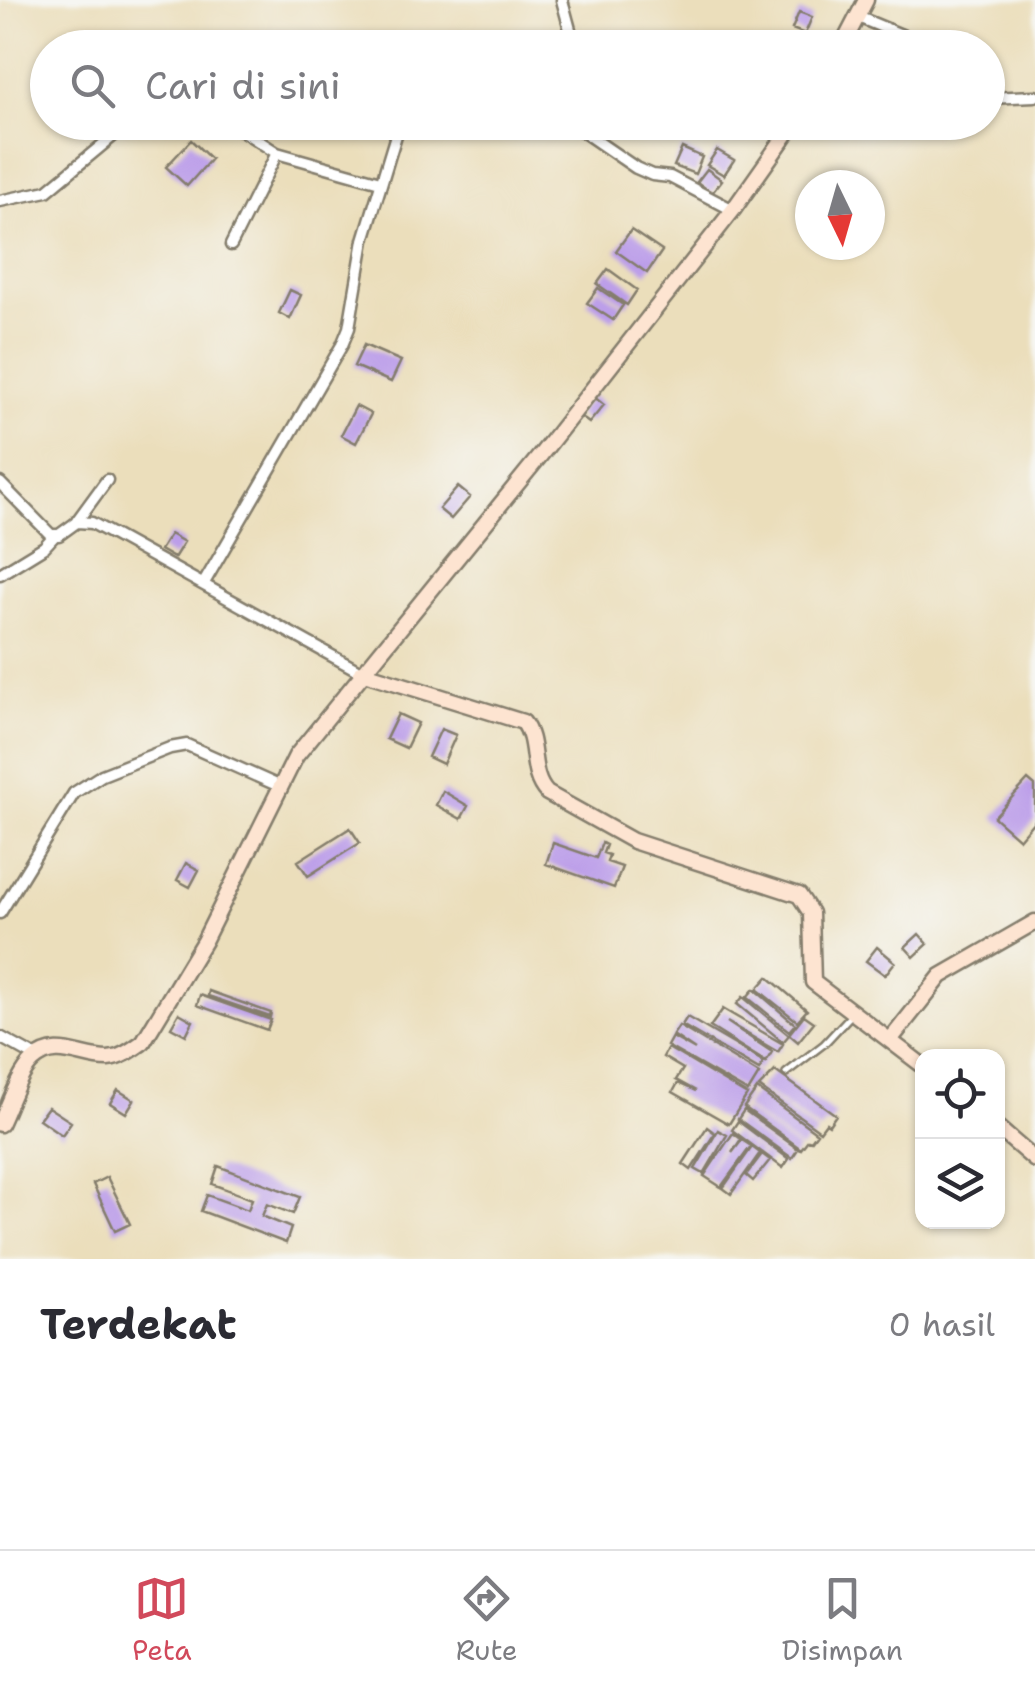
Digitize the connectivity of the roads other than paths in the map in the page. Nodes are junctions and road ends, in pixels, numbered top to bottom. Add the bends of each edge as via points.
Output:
1 (562, 0) edge
2 (866, 0) edge
3 (858, 17) junction
4 (570, 30) edge
5 (851, 30) edge
6 (889, 30) edge
7 (1035, 96) edge
8 (1005, 97) edge
9 (108, 140) edge
10 (258, 140) edge
11 (394, 140) edge
12 (595, 140) edge
13 (782, 140) edge
14 (277, 153) junction
15 (380, 182) junction
16 (0, 201) edge
17 (733, 210) junction
18 (230, 245) dead end
19 (107, 480) dead end
20 (0, 483) edge
21 (77, 522) junction
22 (55, 535) junction
23 (0, 574) edge
24 (204, 583) junction
25 (360, 672) junction
26 (279, 786) junction
27 (0, 913) edge
28 (1035, 922) edge
29 (854, 1012) junction
30 (0, 1037) edge
31 (891, 1038) junction
32 (38, 1058) junction
33 (915, 1059) edge
34 (786, 1073) dead end
35 (0, 1124) edge
36 (1005, 1134) edge
37 (1035, 1160) edge

1 - 4 street
2 - 3 street
3 - 5 street
3 - 6 street
7 - 8 street
9 - 16 street via 47,191
10 - 14 street
11 - 15 street
12 - 17 street via 636,168 670,177
13 - 17 street
14 - 15 street
14 - 18 street
15 - 24 street via 342,345
17 - 25 street
19 - 21 street
20 - 22 street
21 - 22 street
21 - 24 street via 92,523
22 - 23 street
24 - 25 street
25 - 26 street
25 - 29 street via 523,722 547,793 633,841 799,895 811,913 813,982
26 - 27 street via 186,746 102,775 74,793
26 - 32 street via 204,941 143,1042 109,1059 70,1050
28 - 31 street via 941,976
29 - 31 street
29 - 34 lane
30 - 32 street
31 - 33 street
32 - 35 street
36 - 37 street

